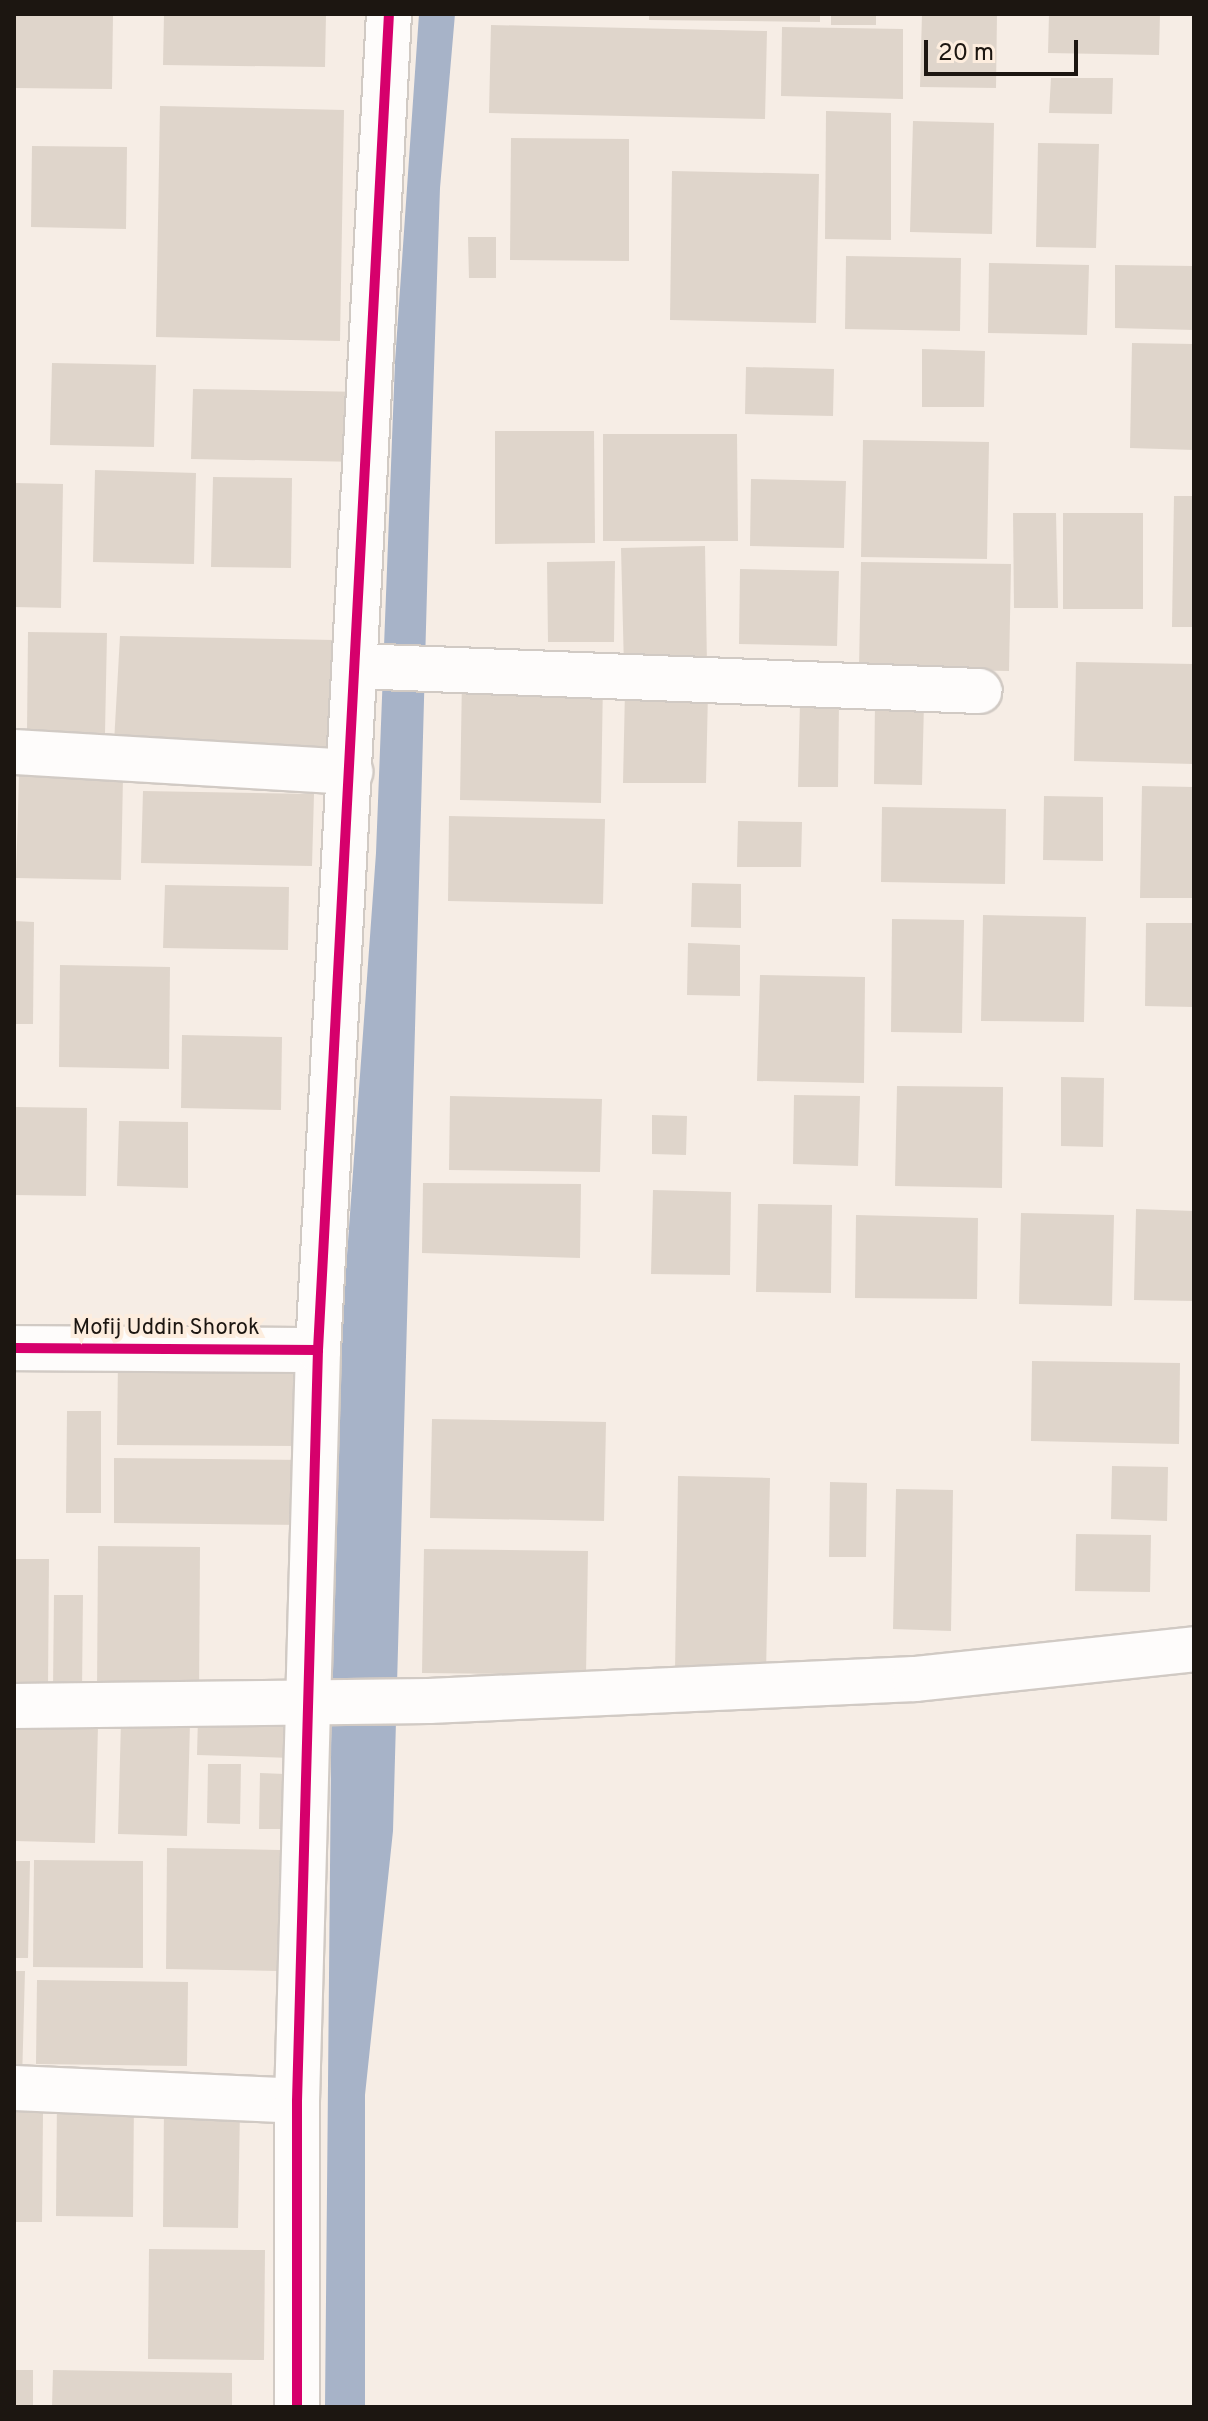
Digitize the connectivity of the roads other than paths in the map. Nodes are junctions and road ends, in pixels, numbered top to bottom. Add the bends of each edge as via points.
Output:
1 (389, 14) edge
2 (356, 666) junction
3 (979, 691) dead end
4 (14, 752) edge
5 (350, 772) junction
6 (14, 1348) edge
7 (318, 1350) junction
8 (1194, 1649) edge
9 (306, 1703) junction
10 (14, 1706) edge
11 (14, 2088) edge
12 (297, 2101) junction
13 (297, 2407) edge

1 - 2 street
2 - 3 street
2 - 5 street
4 - 5 street
5 - 7 street
6 - 7 street, Mofij Uddin Shorok
7 - 9 street
8 - 9 street via 915,1679
9 - 10 street
9 - 12 street
11 - 12 street
12 - 13 street

